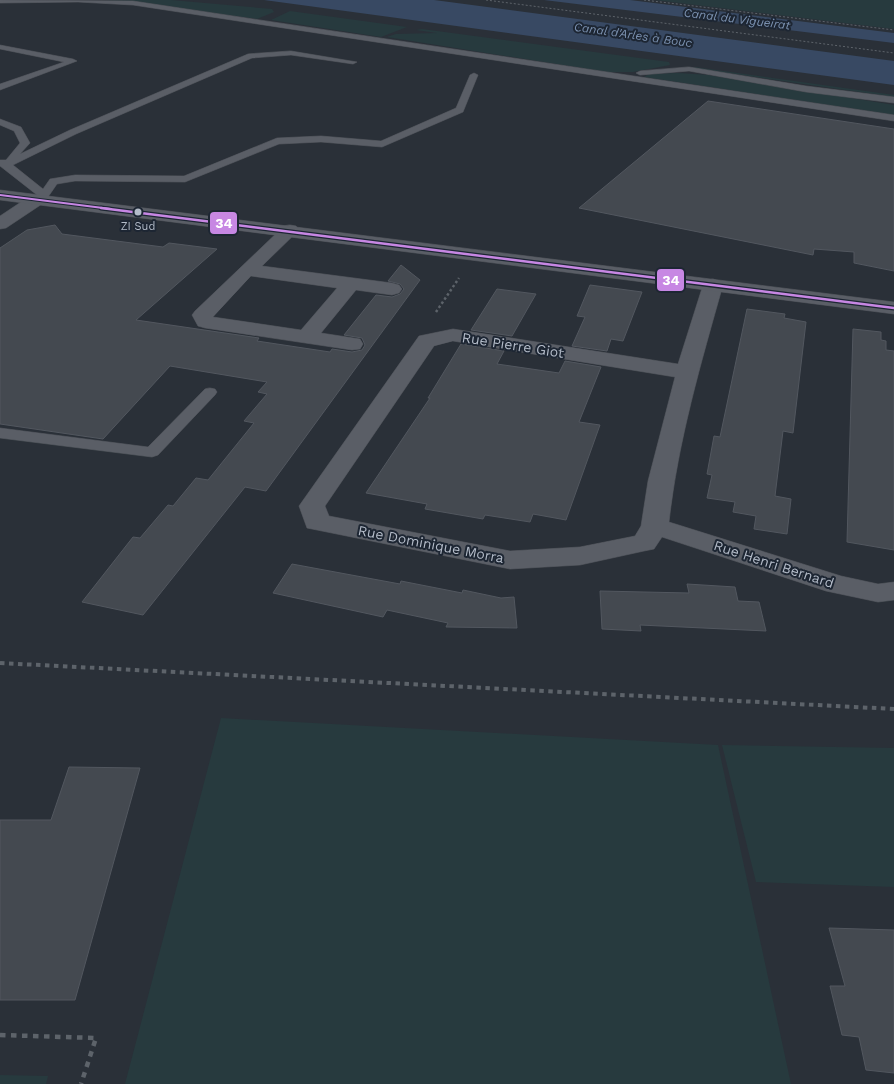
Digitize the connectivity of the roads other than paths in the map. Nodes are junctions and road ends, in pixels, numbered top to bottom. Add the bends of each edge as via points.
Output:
1 (0, 1) edge
2 (0, 47) edge
3 (353, 62) dead end
4 (474, 75) dead end
5 (620, 77) junction
6 (0, 87) edge
7 (894, 100) edge
8 (894, 118) edge
9 (0, 122) edge
10 (3, 163) edge
11 (0, 195) edge
12 (40, 198) junction
13 (0, 224) edge
14 (290, 230) junction
15 (247, 270) junction
16 (351, 284) junction
17 (713, 285) junction
18 (392, 289) dead end
19 (894, 308) edge
20 (306, 337) junction
21 (352, 344) dead end
22 (687, 372) junction
23 (210, 392) dead end
24 (0, 433) edge
25 (314, 514) joint
26 (655, 526) junction
27 (894, 591) edge

1 - 5 lane via 133,3
2 - 6 lane via 73,61
3 - 10 lane via 291,53 251,56
4 - 12 lane via 460,110 382,144 321,139 277,141 185,179 75,178 54,182
5 - 7 lane via 689,69
5 - 8 lane
9 - 10 lane via 18,129 25,143
10 - 12 lane
11 - 12 street
12 - 13 street
12 - 14 street
14 - 15 street
14 - 17 street
15 - 16 street
15 - 20 street via 202,315 205,322
16 - 18 street
16 - 20 street
17 - 19 street
17 - 22 street
20 - 21 street
22 - 25 street, Rue Pierre Giot via 453,336 426,341 312,506
22 - 26 street via 661,481
23 - 24 lane via 152,452
25 - 26 street, Rue Dominique Morra via 317,522 510,560 580,556 644,544
26 - 27 street, Rue Henri Bernard via 836,584 878,593

